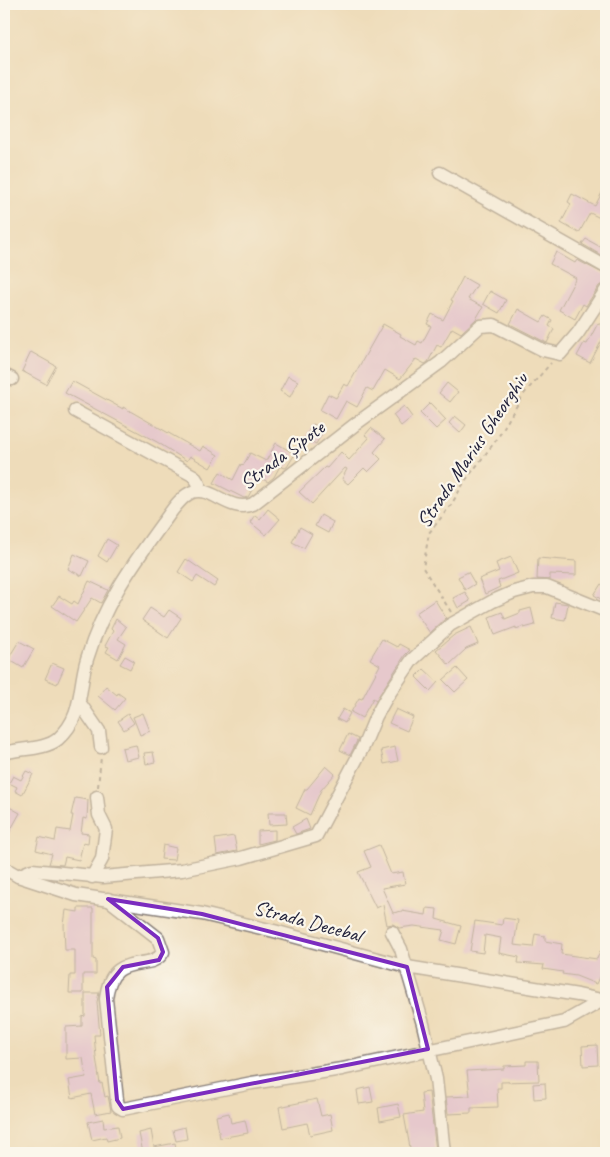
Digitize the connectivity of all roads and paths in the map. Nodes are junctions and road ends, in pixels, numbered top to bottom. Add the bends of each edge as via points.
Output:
1 (440, 174) dead end
2 (606, 267) edge
3 (606, 290) edge
4 (560, 354) junction
5 (75, 411) dead end
6 (198, 490) junction
7 (606, 611) edge
8 (457, 620) junction
9 (79, 702) junction
10 (101, 747) joint
11 (4, 753) edge
12 (97, 797) joint
13 (4, 868) edge
14 (18, 876) junction
15 (92, 877) junction
16 (108, 899) junction
17 (392, 932) dead end
18 (407, 967) junction
19 (604, 1000) edge
20 (428, 1049) junction
21 (444, 1153) edge

1 - 2 street
3 - 4 street
4 - 6 street, Strada Șipote via 543,350 494,325 480,326 441,362 253,504 240,507
4 - 8 path, Strada Marius Gheorghiu via 523,395 497,439 428,533 423,568
5 - 6 street via 194,476 199,484
6 - 9 street via 185,496 171,512 116,590 86,661
7 - 8 street via 547,587 533,587 493,601
8 - 15 street via 412,660 399,678 376,716 316,836 241,858 182,870
9 - 10 street via 99,731
9 - 11 street via 68,730 56,741
10 - 12 path
12 - 15 street via 99,814 106,829 102,860
13 - 14 street, Strada Decebal
14 - 15 street via 32,870
14 - 16 street, Strada Decebal via 76,895
16 - 18 street, Strada Decebal via 202,914
16 - 20 street via 158,938 163,952 156,960 123,967 107,987 117,1100 123,1109 342,1069
17 - 18 street
18 - 19 street, Strada Decebal
18 - 20 street
19 - 20 street via 564,1022
20 - 21 street via 436,1079

